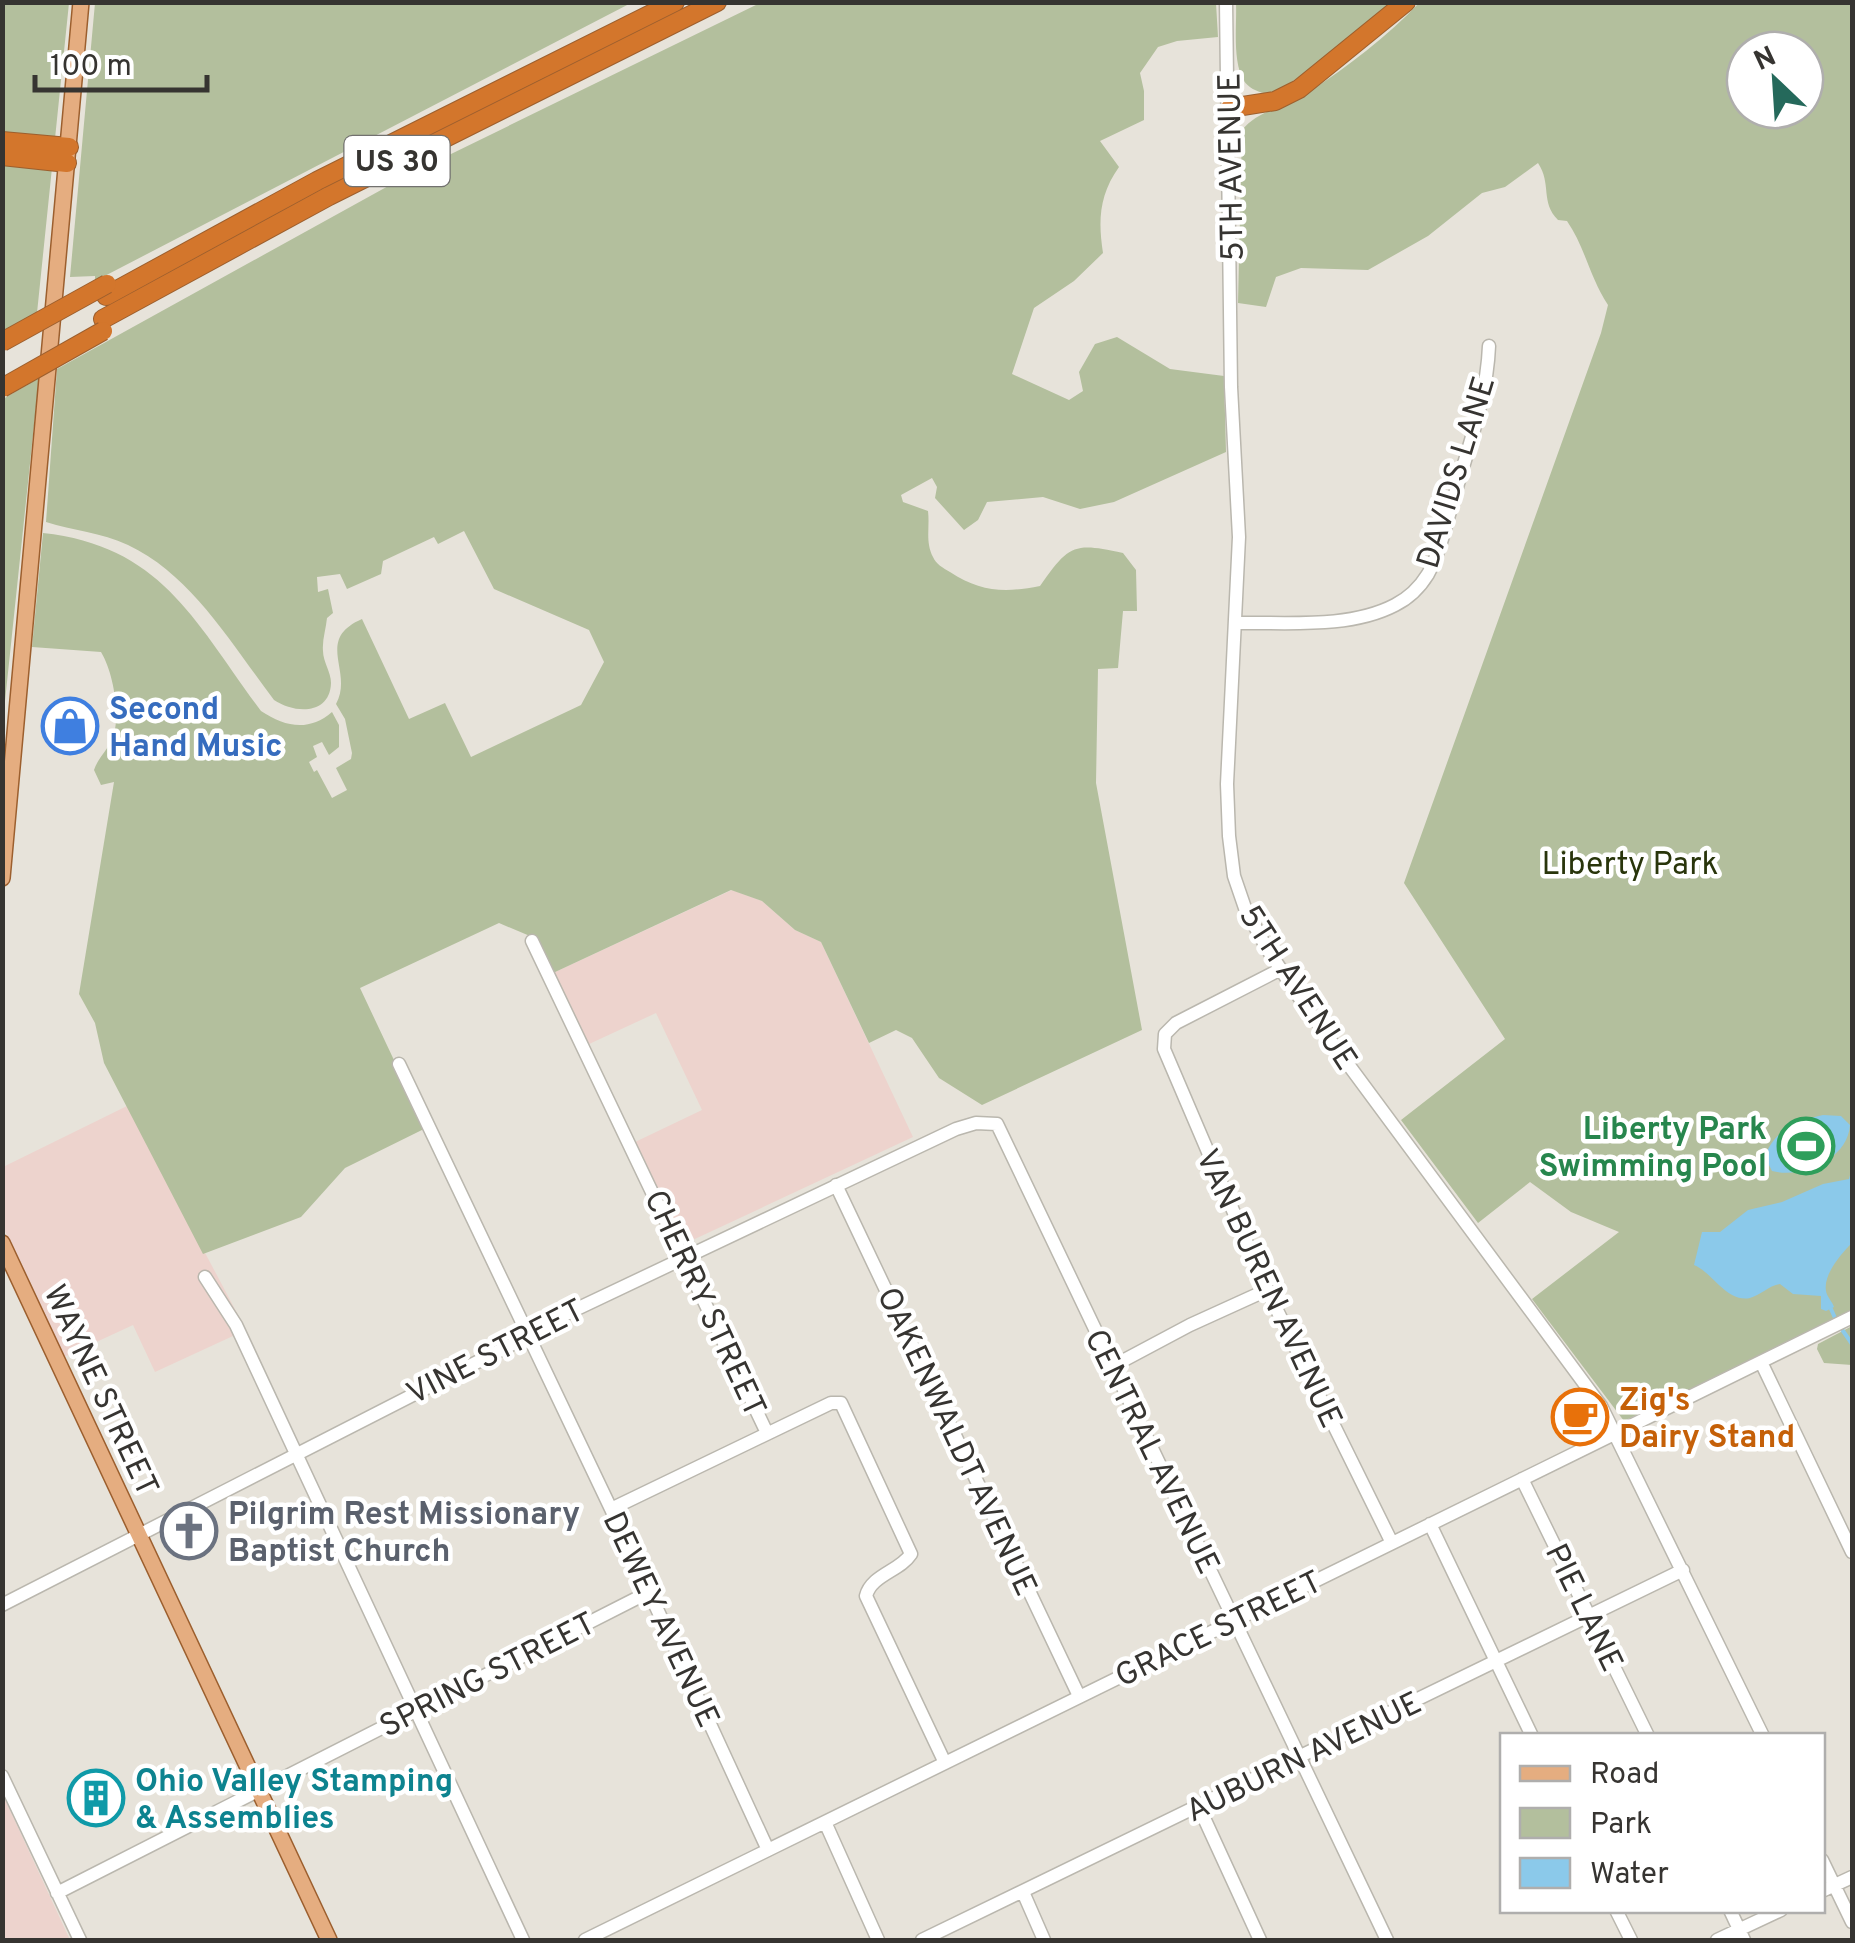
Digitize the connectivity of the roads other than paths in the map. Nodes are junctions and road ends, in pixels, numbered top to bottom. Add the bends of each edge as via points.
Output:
1 (81, 2) edge
2 (661, 2) edge
3 (674, 2) edge
4 (716, 2) edge
5 (734, 2) edge
6 (1226, 2) edge
7 (1406, 2) edge
8 (696, 12) junction
9 (596, 42) junction
10 (1230, 108) junction
11 (2, 141) edge
12 (68, 155) junction
13 (2, 156) edge
14 (182, 264) junction
15 (106, 290) junction
16 (103, 324) junction
17 (2, 342) edge
18 (1490, 346) dead end
19 (2, 353) edge
20 (2, 374) edge
21 (2, 388) edge
22 (1236, 623) junction
23 (9, 738) edge
24 (2, 878) edge
25 (532, 940) dead end
26 (1281, 969) junction
27 (399, 1064) dead end
28 (997, 1124) joint
29 (836, 1185) junction
30 (2, 1243) edge
31 (685, 1258) junction
32 (205, 1277) dead end
33 (1267, 1290) junction
34 (1843, 1322) edge
35 (528, 1336) junction
36 (1762, 1362) junction
37 (1113, 1366) junction
38 (1617, 1433) junction
39 (767, 1434) junction
40 (296, 1454) junction
41 (1522, 1479) junction
42 (611, 1510) junction
43 (1430, 1524) junction
44 (139, 1534) junction
45 (1392, 1543) junction
46 (1852, 1552) edge
47 (1683, 1570) junction
48 (649, 1592) junction
49 (2, 1605) edge
50 (1590, 1616) junction
51 (1234, 1620) junction
52 (1496, 1661) junction
53 (1079, 1696) junction
54 (415, 1711) junction
55 (1531, 1733) edge
56 (1647, 1733) edge
57 (1762, 1733) edge
58 (1299, 1758) junction
59 (945, 1763) junction
60 (2, 1776) edge
61 (258, 1790) junction
62 (1199, 1807) junction
63 (825, 1822) junction
64 (768, 1850) junction
65 (1852, 1876) edge
66 (1828, 1888) edge
67 (58, 1892) junction
68 (1023, 1892) junction
69 (1617, 1913) edge
70 (1775, 1913) edge
71 (1852, 1922) edge
72 (1742, 1935) edge
73 (80, 1940) edge
74 (329, 1940) edge
75 (523, 1940) edge
76 (585, 1940) edge
77 (878, 1940) edge
78 (922, 1940) edge
79 (1044, 1940) edge
80 (1260, 1940) edge
81 (1387, 1940) edge
82 (1630, 1940) edge
83 (1718, 1940) edge

1 - 12 main road
2 - 9 highway
3 - 9 highway, US 30
4 - 8 highway, US 30
5 - 8 highway
6 - 10 street, 5TH AVENUE
7 - 10 highway via 1299,88
8 - 14 highway, US 30
9 - 14 highway, US 30 via 350,164
10 - 22 street, 5TH AVENUE
11 - 12 highway
12 - 13 highway
12 - 23 main road
14 - 15 highway, US 30
14 - 16 highway, US 30
15 - 17 highway, bridge
15 - 19 highway, US 30
16 - 20 highway, US 30
16 - 21 highway, bridge
18 - 22 street, DAVIDS LANE via 1448,518 1434,562 1412,594 1381,612 1355,617
22 - 26 street, 5TH AVENUE via 1227,784 1231,861 1245,908
23 - 24 main road
25 - 31 street, CHERRY STREET
26 - 33 street, VAN BUREN AVENUE via 1168,1029 1164,1040
26 - 38 street, 5TH AVENUE
27 - 35 street, DEWEY AVENUE
28 - 29 street, VINE STREET via 966,1125
28 - 37 street, CENTRAL AVENUE
29 - 31 street, VINE STREET
29 - 53 street, OAKENWALDT AVENUE
30 - 44 main road, WAYNE STREET
31 - 35 street, VINE STREET
31 - 39 street, CHERRY STREET
32 - 40 street via 236,1325
33 - 37 street
33 - 45 street, VAN BUREN AVENUE
34 - 36 street, GRACE STREET
35 - 40 street, VINE STREET
35 - 42 street, DEWEY AVENUE
36 - 38 street, GRACE STREET
36 - 46 street
37 - 51 street, CENTRAL AVENUE
38 - 41 street, GRACE STREET
38 - 47 street, 5TH AVENUE
39 - 42 street
39 - 59 street, CHERRY STREET via 841,1403 912,1554 870,1585 866,1596
40 - 44 street, VINE STREET
40 - 54 street
41 - 43 street, GRACE STREET
41 - 50 street, PIE LANE
42 - 48 street, DEWEY AVENUE
43 - 45 street, GRACE STREET
43 - 52 street
44 - 49 street, VINE STREET
44 - 61 main road, WAYNE STREET
45 - 51 street, GRACE STREET
47 - 50 street, AUBURN AVENUE
47 - 57 street, 5TH AVENUE
48 - 54 street, SPRING STREET
48 - 64 street, DEWEY AVENUE
50 - 52 street, AUBURN AVENUE
50 - 56 street, PIE LANE
51 - 53 street, GRACE STREET
51 - 58 street, CENTRAL AVENUE
52 - 55 street
52 - 58 street, AUBURN AVENUE
53 - 59 street, GRACE STREET
54 - 61 street, SPRING STREET
54 - 75 street
58 - 62 street, AUBURN AVENUE
58 - 81 street, CENTRAL AVENUE
59 - 63 street, GRACE STREET
60 - 67 street
61 - 67 street, SPRING STREET
61 - 74 main road, WAYNE STREET
62 - 68 street, AUBURN AVENUE
62 - 80 street
63 - 64 street, GRACE STREET
63 - 77 street
64 - 76 street, GRACE STREET
65 - 66 street
66 - 71 street
67 - 73 street
68 - 78 street, AUBURN AVENUE
68 - 79 street
69 - 82 street
70 - 72 street
72 - 83 street

